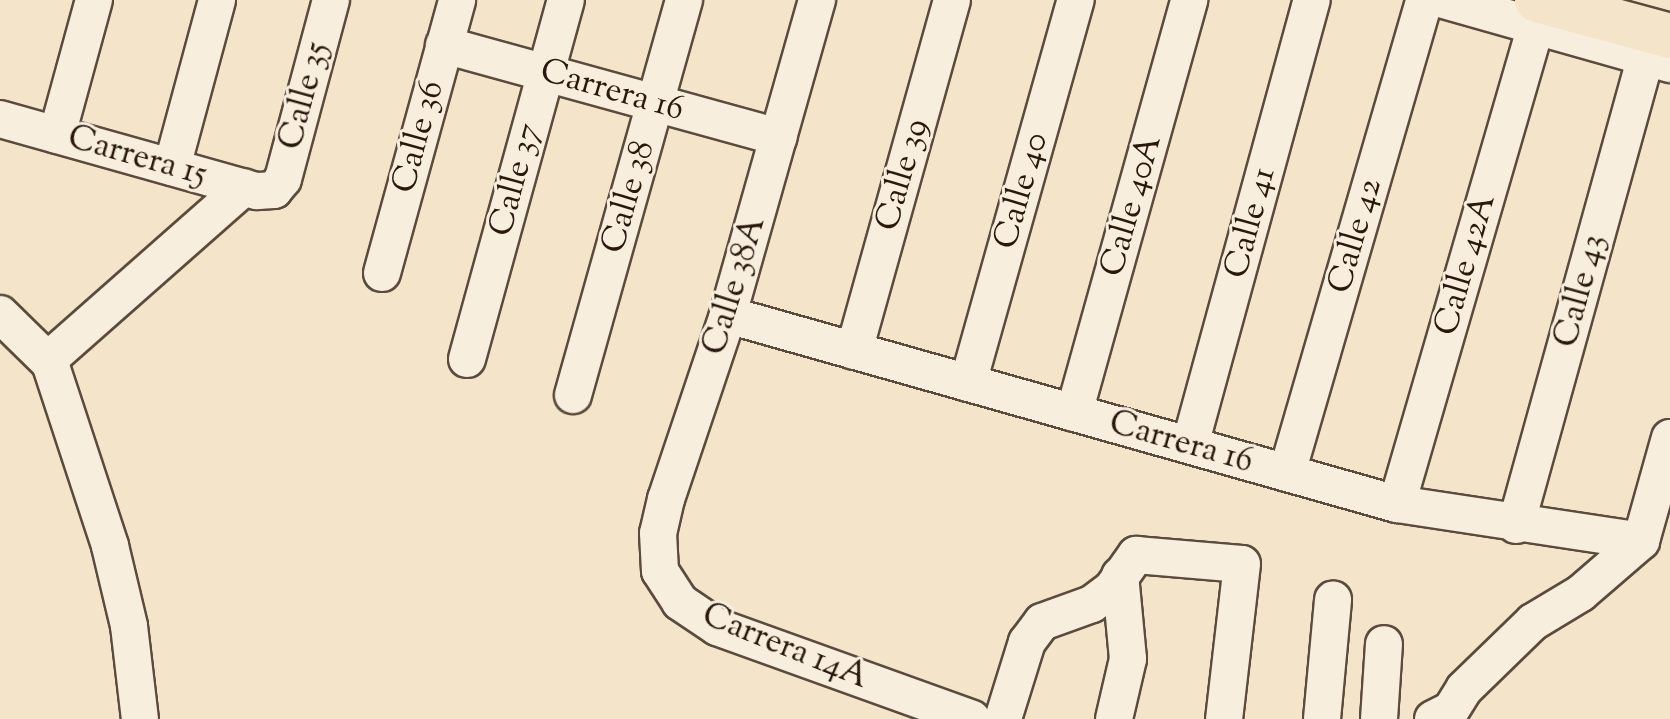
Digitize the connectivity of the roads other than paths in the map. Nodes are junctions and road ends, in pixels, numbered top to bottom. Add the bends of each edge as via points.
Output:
1 (94, 0) edge
2 (217, 0) edge
3 (457, 0) edge
4 (566, 0) edge
5 (684, 0) edge
6 (817, 0) edge
7 (952, 0) edge
8 (1076, 0) edge
9 (1189, 0) edge
10 (1312, 0) edge
11 (1424, 0) edge
12 (1444, 0) edge
13 (321, 2) edge
14 (1537, 13) edge
15 (444, 45) junction
16 (1662, 52) edge
17 (546, 72) junction
18 (655, 103) junction
19 (0, 119) edge
20 (57, 135) junction
21 (779, 137) junction
22 (172, 167) junction
23 (259, 189) junction
24 (382, 273) dead end
25 (0, 314) edge
26 (728, 315) junction
27 (854, 351) junction
28 (467, 359) dead end
29 (48, 360) junction
30 (968, 383) junction
31 (573, 395) dead end
32 (1074, 413) junction
33 (1670, 438) edge
34 (1190, 445) junction
35 (1287, 473) junction
36 (1397, 504) junction
37 (1516, 525) junction
38 (1641, 541) junction
39 (660, 571) joint
40 (1120, 575) junction
41 (1333, 600) dead end
42 (1384, 644) dead end
43 (140, 719) edge
44 (972, 719) edge
45 (1003, 719) edge
46 (1114, 719) edge
47 (1224, 719) edge
48 (1322, 719) edge
49 (1379, 719) edge
50 (1433, 719) edge

1 - 20 street
2 - 22 street
3 - 15 street, Calle 36
4 - 17 street, Calle 37
5 - 18 street, Calle 38
6 - 21 street, Calle 38A
7 - 27 street, Calle 39
8 - 30 street, Calle 40
9 - 32 street, Calle 40A
10 - 34 street, Calle 41
11 - 35 street, Calle 42
12 - 14 street
13 - 23 street, Calle 35 via 283,179
14 - 16 highway
14 - 36 street, Calle 42A
15 - 17 street, Carrera 16
15 - 24 street, Calle 36
16 - 37 street, Calle 43
17 - 18 street, Carrera 16
17 - 28 street, Calle 37
18 - 21 street, Carrera 16
18 - 31 street, Calle 38
19 - 20 street, Carrera 15
20 - 22 street, Carrera 15
21 - 26 street, Calle 38A
22 - 23 street, Carrera 15
23 - 29 street
25 - 29 street
26 - 27 street, Carrera 16
26 - 39 street, Calle 38A via 666,499 658,533
27 - 30 street, Carrera 16
29 - 43 street via 110,546 129,626
30 - 32 street, Carrera 16
32 - 34 street, Carrera 16
33 - 38 street
34 - 35 street, Carrera 16
35 - 36 street, Carrera 16
36 - 37 street, Carrera 16
37 - 38 street, Carrera 16
38 - 50 street via 1581,593 1533,622 1464,689 1457,705
39 - 44 street, Carrera 14A via 680,602 717,627
40 - 45 street via 1092,604 1042,622 1027,642
40 - 46 street via 1128,659
40 - 47 street via 1136,555 1242,564
41 - 48 street
42 - 49 street

